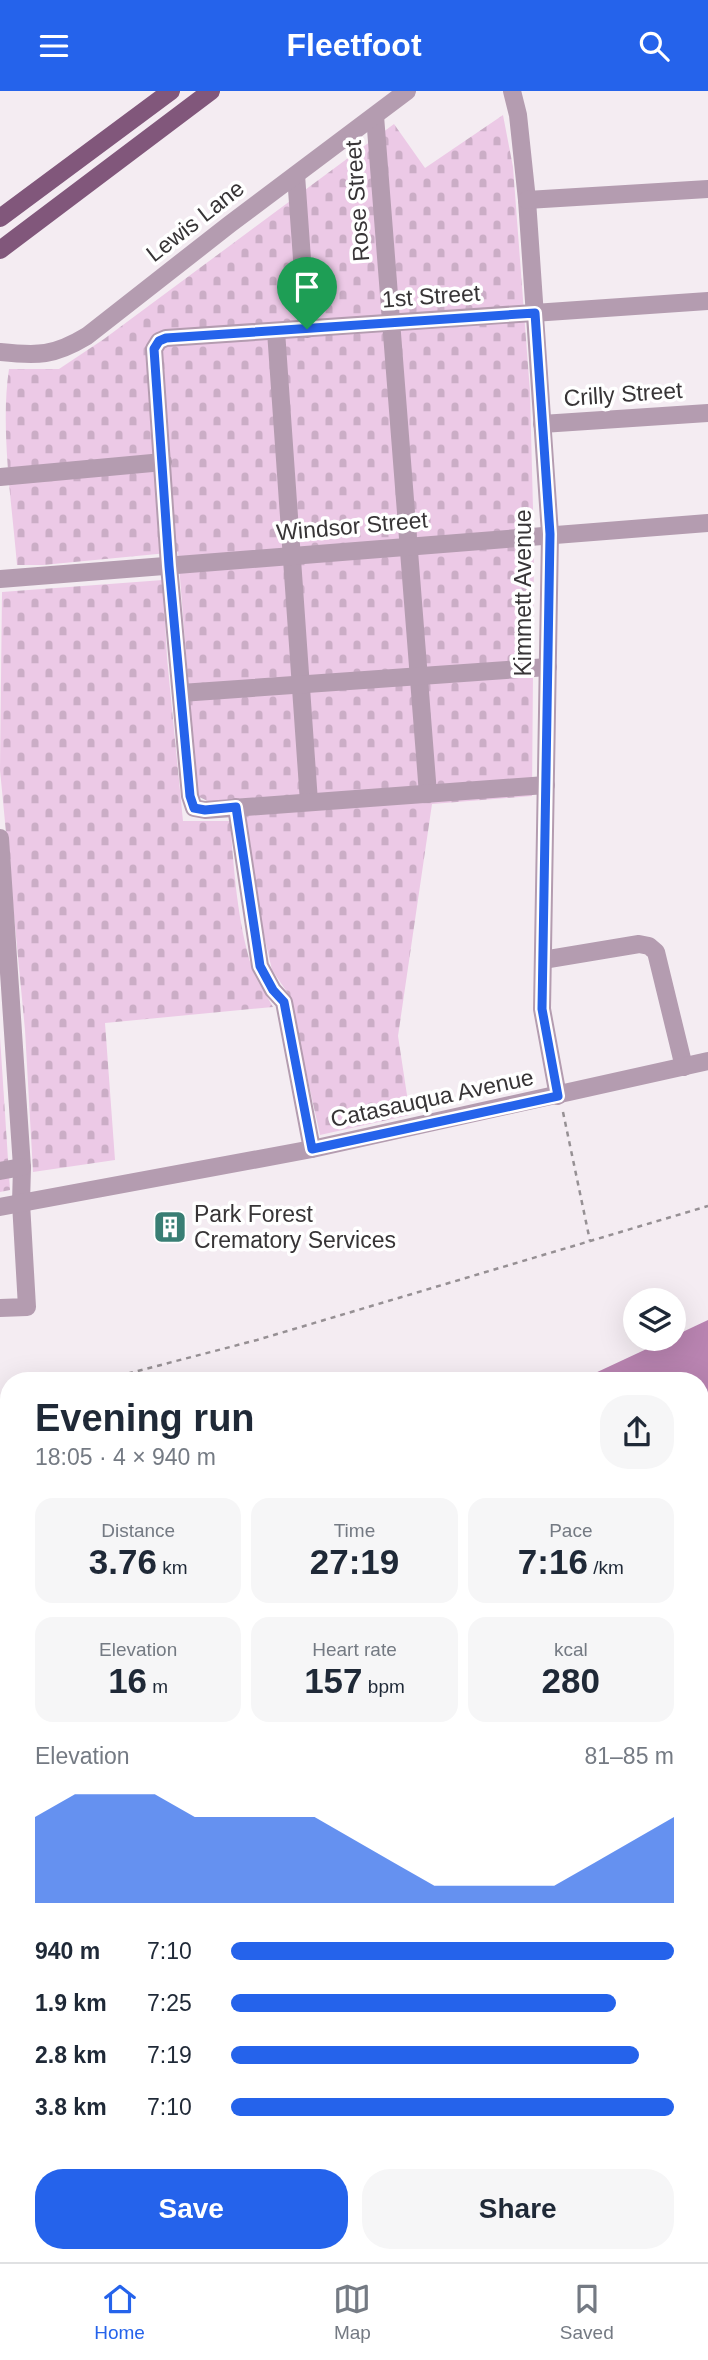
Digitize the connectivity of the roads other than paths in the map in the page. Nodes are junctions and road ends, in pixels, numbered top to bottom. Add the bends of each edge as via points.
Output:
1 (171, 91) edge
2 (211, 91) edge
3 (407, 91) edge
4 (512, 91) edge
5 (375, 115) junction
6 (296, 175) junction
7 (708, 188) edge
8 (527, 200) junction
9 (0, 218) edge
10 (0, 250) edge
11 (708, 301) edge
12 (535, 313) junction
13 (390, 324) junction
14 (307, 329) junction
15 (276, 331) junction
16 (0, 352) edge
17 (708, 413) edge
18 (542, 424) junction
19 (163, 462) junction
20 (0, 477) edge
21 (708, 523) edge
22 (550, 534) junction
23 (408, 546) junction
24 (292, 556) junction
25 (169, 566) junction
26 (0, 579) edge
27 (548, 667) junction
28 (418, 676) junction
29 (301, 685) junction
30 (181, 693) junction
31 (546, 785) junction
32 (428, 794) junction
33 (310, 802) junction
34 (236, 807) junction
35 (0, 838) edge
36 (543, 960) junction
37 (708, 1061) edge
38 (684, 1067) junction
39 (558, 1096) junction
40 (312, 1149) junction
41 (22, 1167) junction
42 (0, 1171) edge
43 (21, 1203) junction
44 (0, 1207) edge
45 (0, 1308) edge

1 - 9 main road
2 - 10 main road
3 - 5 street, Lewis Lane
4 - 8 street, Kimmett Avenue
5 - 6 street, Lewis Lane
5 - 13 street, Rose Street
6 - 14 street
6 - 16 street, Lewis Lane via 87,336 54,352
7 - 8 street
8 - 12 street, Kimmett Avenue
11 - 12 street, 1st Street
12 - 13 street, 1st Street
12 - 18 street, Kimmett Avenue
13 - 14 street, 1st Street
13 - 23 street, Rose Street
14 - 15 street, 1st Street
15 - 19 street, 1st Street via 159,341 154,359
15 - 24 street
17 - 18 street, Crilly Street
18 - 22 street, Kimmett Avenue
19 - 20 street
19 - 25 street
21 - 22 street, Windsor Street
22 - 23 street, Windsor Street
22 - 27 street, Kimmett Avenue
23 - 24 street, Windsor Street
23 - 28 street, Rose Street
24 - 25 street, Windsor Street
24 - 29 street
25 - 26 street, Windsor Street
25 - 30 street
27 - 28 street
27 - 31 street, Kimmett Avenue
28 - 29 street
28 - 32 street, Rose Street
29 - 30 street
29 - 33 street
30 - 34 street via 194,808
31 - 32 street
31 - 36 street, Kimmett Avenue
32 - 33 street
33 - 34 street
34 - 40 street via 260,966 284,1002
35 - 41 street
36 - 38 street via 649,946 656,952
36 - 39 street, Kimmett Avenue via 542,1009
37 - 38 street, Catasauqua Avenue
38 - 39 street, Catasauqua Avenue
39 - 40 street, Catasauqua Avenue
40 - 43 street, Catasauqua Avenue
41 - 42 street
41 - 43 street
43 - 44 street, Catasauqua Avenue
43 - 45 street via 27,1307

